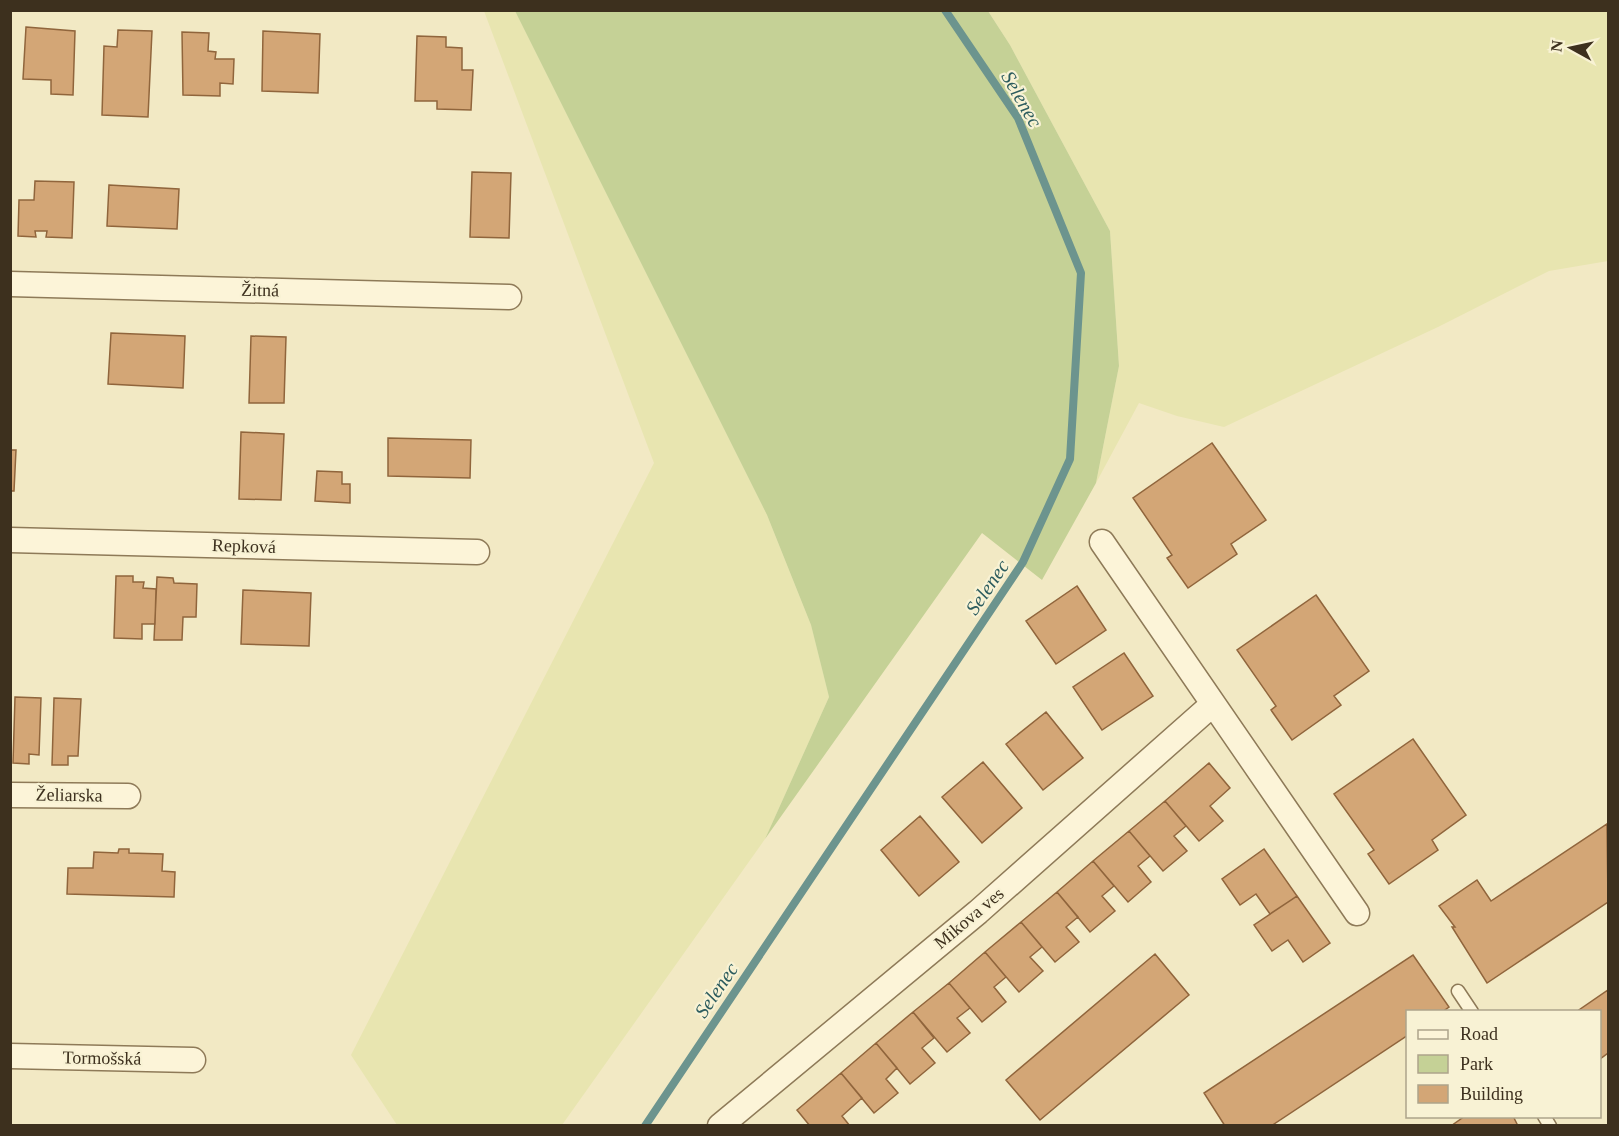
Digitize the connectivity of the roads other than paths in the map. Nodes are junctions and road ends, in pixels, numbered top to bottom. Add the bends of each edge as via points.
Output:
1 (10, 284) edge
2 (508, 297) dead end
3 (10, 540) edge
4 (1102, 542) dead end
5 (477, 552) dead end
6 (1214, 704) junction
7 (10, 795) edge
8 (128, 796) dead end
9 (1357, 913) dead end
10 (1458, 991) dead end
11 (1471, 1010) edge
12 (10, 1056) edge
13 (193, 1060) dead end
14 (720, 1125) edge

1 - 2 street, Žitná
3 - 5 street, Repková
4 - 6 street
6 - 9 street
6 - 14 street, Mikova ves via 978,912
7 - 8 street, Želiarska
10 - 11 lane
12 - 13 street, Tormošská

